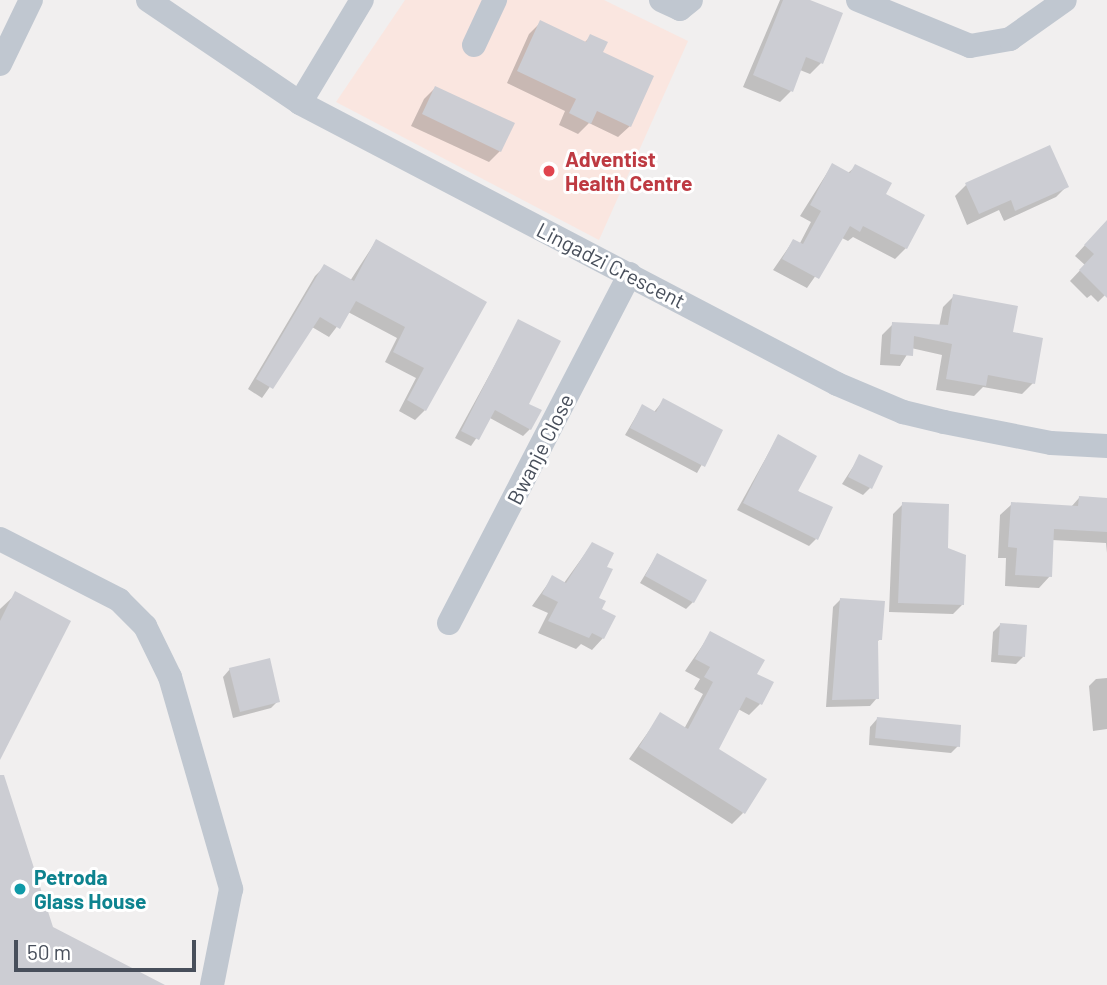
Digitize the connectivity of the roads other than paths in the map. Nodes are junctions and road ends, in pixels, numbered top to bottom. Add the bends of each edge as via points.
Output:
1 (31, 0) edge
2 (148, 0) edge
3 (362, 0) edge
4 (495, 0) edge
5 (661, 0) edge
6 (691, 0) edge
7 (858, 0) edge
8 (1065, 0) edge
9 (474, 45) dead end
10 (0, 64) edge
11 (300, 103) junction
12 (630, 274) junction
13 (1107, 446) edge
14 (0, 539) edge
15 (449, 623) dead end
16 (212, 985) edge

1 - 10 street
2 - 11 street, Lingadzi Crescent
3 - 11 street
4 - 9 street
5 - 6 street via 680,9
7 - 8 street via 970,46 1010,39
11 - 12 street, Lingadzi Crescent
12 - 13 street, Lingadzi Crescent via 837,384 904,412 1051,443
12 - 15 street, Bwanje Close
14 - 16 street via 119,600 145,626 170,677 231,889

